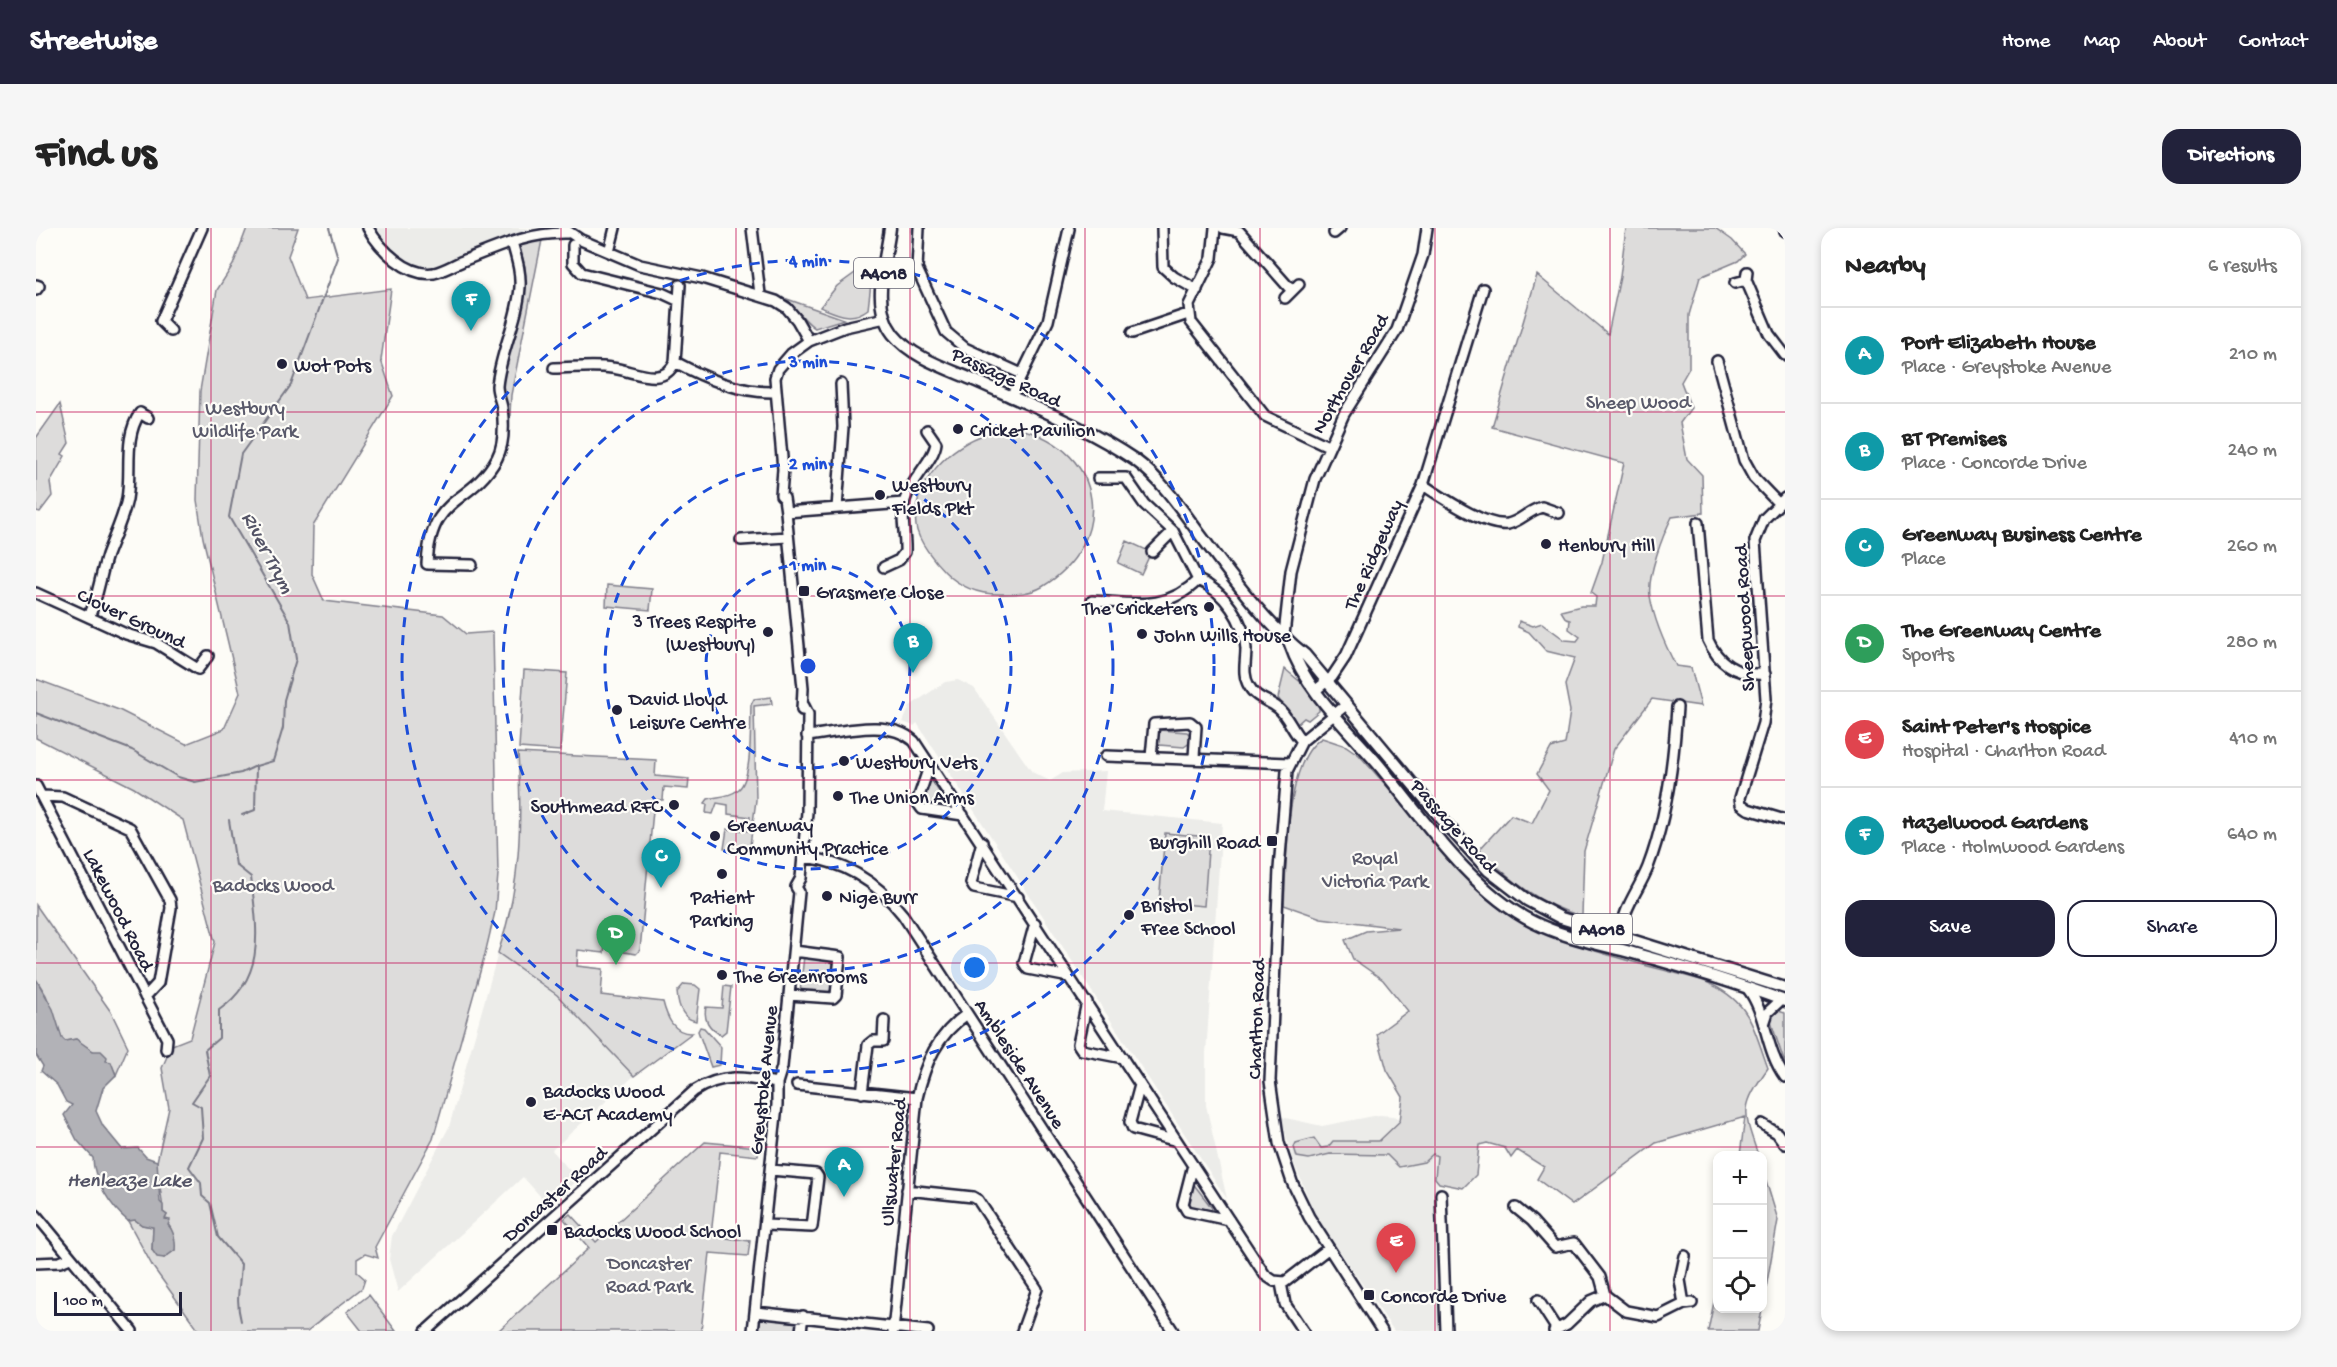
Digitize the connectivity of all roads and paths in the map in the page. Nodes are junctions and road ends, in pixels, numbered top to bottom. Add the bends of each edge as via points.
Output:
1 (202, 228) edge
2 (368, 228) edge
3 (615, 228) edge
4 (752, 228) edge
5 (890, 228) edge
6 (919, 228) edge
7 (1162, 228) edge
8 (1215, 228) edge
9 (1223, 228) edge
10 (1427, 228) edge
11 (1069, 229) edge
12 (565, 230) edge
13 (539, 231) edge
14 (512, 242) junction
15 (573, 245) dead end
16 (609, 252) junction
17 (1735, 283) dead end
18 (36, 285) edge
19 (680, 285) dead end
20 (1483, 289) dead end
21 (36, 290) edge
22 (1197, 290) junction
23 (1292, 291) dead end
24 (760, 294) junction
25 (677, 300) junction
26 (1188, 314) junction
27 (885, 318) junction
28 (149, 321) dead end
29 (161, 321) junction
30 (171, 331) dead end
31 (1132, 333) dead end
32 (808, 341) junction
33 (1785, 355) edge
34 (675, 362) junction
35 (1716, 364) dead end
36 (554, 368) dead end
37 (1022, 374) junction
38 (841, 384) dead end
39 (776, 392) junction
40 (1011, 397) junction
41 (148, 418) dead end
42 (927, 430) dead end
43 (1328, 446) junction
44 (1098, 478) dead end
45 (1423, 485) junction
46 (1781, 500) edge
47 (904, 503) junction
48 (1144, 504) junction
49 (837, 508) junction
50 (1136, 511) dead end
51 (786, 512) junction
52 (1559, 513) dead end
53 (1698, 524) dead end
54 (1173, 531) junction
55 (788, 537) junction
56 (741, 540) dead end
57 (1152, 552) dead end
58 (472, 565) dead end
59 (884, 567) dead end
60 (1198, 580) junction
61 (36, 593) edge
62 (1092, 601) dead end
63 (1118, 602) junction
64 (1286, 605) junction
65 (1117, 613) dead end
66 (88, 617) junction
67 (1271, 621) junction
68 (1287, 639) junction
69 (208, 656) dead end
70 (1766, 674) junction
71 (1326, 681) junction
72 (1317, 690) junction
73 (1346, 705) junction
74 (1677, 706) dead end
75 (1335, 714) junction
76 (807, 736) junction
77 (1302, 741) junction
78 (1106, 756) dead end
79 (1151, 757) junction
80 (1194, 757) junction
81 (1289, 763) junction
82 (930, 764) junction
83 (36, 786) edge
84 (42, 796) junction
85 (963, 815) junction
86 (1785, 820) edge
87 (982, 842) junction
88 (803, 857) junction
89 (1018, 897) junction
90 (1623, 917) junction
91 (1035, 923) junction
92 (1608, 931) junction
93 (1621, 935) junction
94 (794, 951) junction
95 (1069, 977) junction
96 (1785, 988) edge
97 (1748, 989) junction
98 (789, 995) junction
99 (145, 997) junction
100 (1783, 1000) edge
101 (1087, 1002) junction
102 (967, 1014) junction
103 (884, 1020) dead end
104 (1764, 1025) junction
105 (166, 1049) dead end
106 (1123, 1058) junction
107 (1785, 1077) edge
108 (777, 1083) junction
109 (797, 1085) dead end
110 (1140, 1085) junction
111 (862, 1093) junction
112 (917, 1098) junction
113 (1762, 1124) dead end
114 (1177, 1140) junction
115 (1785, 1144) edge
116 (1193, 1165) junction
117 (771, 1170) junction
118 (907, 1190) junction
119 (1440, 1194) dead end
120 (1516, 1208) dead end
121 (36, 1215) edge
122 (1229, 1220) junction
123 (765, 1225) junction
124 (1329, 1248) junction
125 (1684, 1256) dead end
126 (70, 1258) junction
127 (36, 1263) edge
128 (1281, 1282) junction
129 (1605, 1295) junction
130 (1538, 1300) dead end
131 (756, 1312) junction
132 (803, 1316) junction
133 (893, 1328) edge
134 (1555, 1329) edge
135 (132, 1331) edge
136 (426, 1331) edge
137 (753, 1331) edge
138 (801, 1331) edge
139 (928, 1331) edge
140 (1022, 1331) edge
141 (1173, 1331) edge
142 (1303, 1331) edge
143 (1382, 1331) edge
144 (1446, 1331) edge

1 - 29 street
2 - 14 street via 393,258 413,269 434,273
3 - 16 street
4 - 24 street
5 - 27 main road, A4018 via 881,295
6 - 37 street via 917,269 946,332 965,348
7 - 22 street via 1163,267
8 - 22 street via 1212,258
9 - 23 street via 1239,231
10 - 43 street, Northover Road via 1423,255 1397,330 1347,407
11 - 37 street via 1048,321
12 - 13 street
12 - 16 street
13 - 14 street
14 - 58 street via 520,290 497,387 504,439 498,457 477,486 444,510 434,525 428,550 428,564
15 - 25 street via 571,258 582,273 662,292
16 - 24 street via 640,265
17 - 33 street via 1746,276 1769,334
18 - 21 street
19 - 25 street
20 - 45 street, The Ridgeway
22 - 26 street
24 - 32 street via 787,308
25 - 34 street
26 - 31 street
26 - 43 street via 1265,416
27 - 32 street, Greystoke Avenue
27 - 40 main road, Passage Road / A4018 via 904,345
28 - 29 street
29 - 30 street
32 - 39 street, Greystoke Avenue via 776,373
34 - 36 street via 672,371 661,376 632,375 614,368
34 - 39 street via 721,383
35 - 46 street via 1744,460 1754,478
37 - 40 street
38 - 49 street via 843,428
39 - 51 street, Greystoke Avenue via 783,484 787,486
40 - 67 main road, Passage Road / A4018 via 1136,461 1176,502
41 - 66 street via 140,413 132,425 123,520 108,552 98,597
42 - 47 street via 936,443 935,450 913,481
43 - 64 street, Northover Road via 1305,508
44 - 48 street via 1126,478
45 - 52 street via 1463,510 1500,525 1510,524 1535,508 1550,506
45 - 71 street, The Ridgeway via 1346,656
46 - 70 street, Sheepwood Road via 1764,519 1755,541
47 - 49 street
47 - 59 street via 905,552 899,560
48 - 50 street
48 - 54 street
49 - 51 street
51 - 55 street, Greystoke Avenue
53 - 70 street via 1708,640 1713,652 1729,667 1749,675
54 - 57 street
54 - 60 street
55 - 56 street
55 - 76 street, Greystoke Avenue
60 - 63 street via 1179,596 1160,603
60 - 77 street via 1220,595 1240,623 1245,635 1247,684 1279,708
61 - 66 street, Clover Ground
62 - 63 street
63 - 65 street
64 - 67 street
64 - 68 street, Northover Road
66 - 69 street, Clover Ground via 156,643 198,669
67 - 68 main road, Passage Road / A4018
68 - 71 main road, Passage Road / A4018
68 - 72 main road, Passage Road / A4018 via 1297,663
70 - 86 street, Sheepwood Road via 1762,723 1740,798 1748,809
71 - 72 street, The Ridgeway
71 - 73 main road, Passage Road / A4018
72 - 75 main road, Passage Road / A4018
73 - 75 street, Charlton Road
73 - 92 main road, Passage Road / A4018 via 1428,805 1511,890 1542,909
74 - 90 street via 1674,755 1658,831 1649,866
75 - 77 street, Charlton Road
75 - 97 main road, Passage Road / A4018 via 1476,879 1532,922
76 - 82 street via 887,728 910,737
76 - 88 street, Greystoke Avenue
77 - 81 street, Charlton Road
78 - 79 street
79 - 80 street
79 - 80 street via 1154,724 1190,722 1196,727
80 - 81 street
81 - 124 street, Charlton Road via 1279,869 1270,1081 1275,1126 1285,1164 1305,1209
82 - 85 street
82 - 85 street via 917,802 922,809
83 - 84 street, Lakewood Road
84 - 99 street, Lakewood Road
84 - 99 street via 63,797 130,828 170,900 158,983
85 - 87 street
87 - 89 street
87 - 89 street via 971,883 974,888
88 - 94 street, Greystoke Avenue
88 - 102 street, Ambleside Avenue via 846,867 882,891 903,915
89 - 91 street
90 - 92 street
90 - 93 street
91 - 95 street
91 - 95 street via 1024,963 1028,969
92 - 93 main road, Passage Road / A4018
93 - 96 main road, Passage Road / A4018
94 - 98 street, Greystoke Avenue
94 - 98 street, Greystoke Avenue via 840,957 836,995
95 - 101 street
97 - 100 main road, Passage Road / A4018
97 - 104 street
98 - 108 street, Greystoke Avenue
99 - 105 street, Lakewood Road via 167,1039
100 - 104 street via 1768,1012
101 - 106 street
101 - 106 street via 1078,1044 1082,1050
102 - 112 street, Ullswater Road via 951,1026 934,1049 924,1068
102 - 141 street, Ambleside Avenue
103 - 111 street via 882,1041 868,1045
104 - 107 street
106 - 110 street
108 - 117 street, Greystoke Avenue
108 - 136 street, Doncaster Road via 736,1076 715,1080 694,1091
109 - 111 street
110 - 114 street
110 - 114 street via 1130,1122 1133,1129
111 - 112 street
112 - 118 street, Ullswater Road
113 - 115 street via 1777,1133
114 - 116 street
116 - 122 street
116 - 122 street via 1183,1204 1187,1211
117 - 123 street, Greystoke Avenue
117 - 123 street, Greystoke Avenue via 818,1177 812,1227
118 - 133 street, Ullswater Road
118 - 140 street via 978,1200 1037,1289
119 - 144 street
120 - 129 street via 1555,1247 1571,1242 1592,1256
121 - 126 street
122 - 128 street via 1265,1275
123 - 131 street, Greystoke Avenue
124 - 128 street via 1290,1280
124 - 143 street, Charlton Road
125 - 129 street via 1680,1278 1688,1304 1658,1317 1626,1311
126 - 127 street
126 - 135 street
128 - 142 street via 1285,1304
129 - 134 street
130 - 134 street
131 - 132 street
131 - 137 street, Greystoke Avenue
132 - 133 street
132 - 138 street
133 - 139 street

